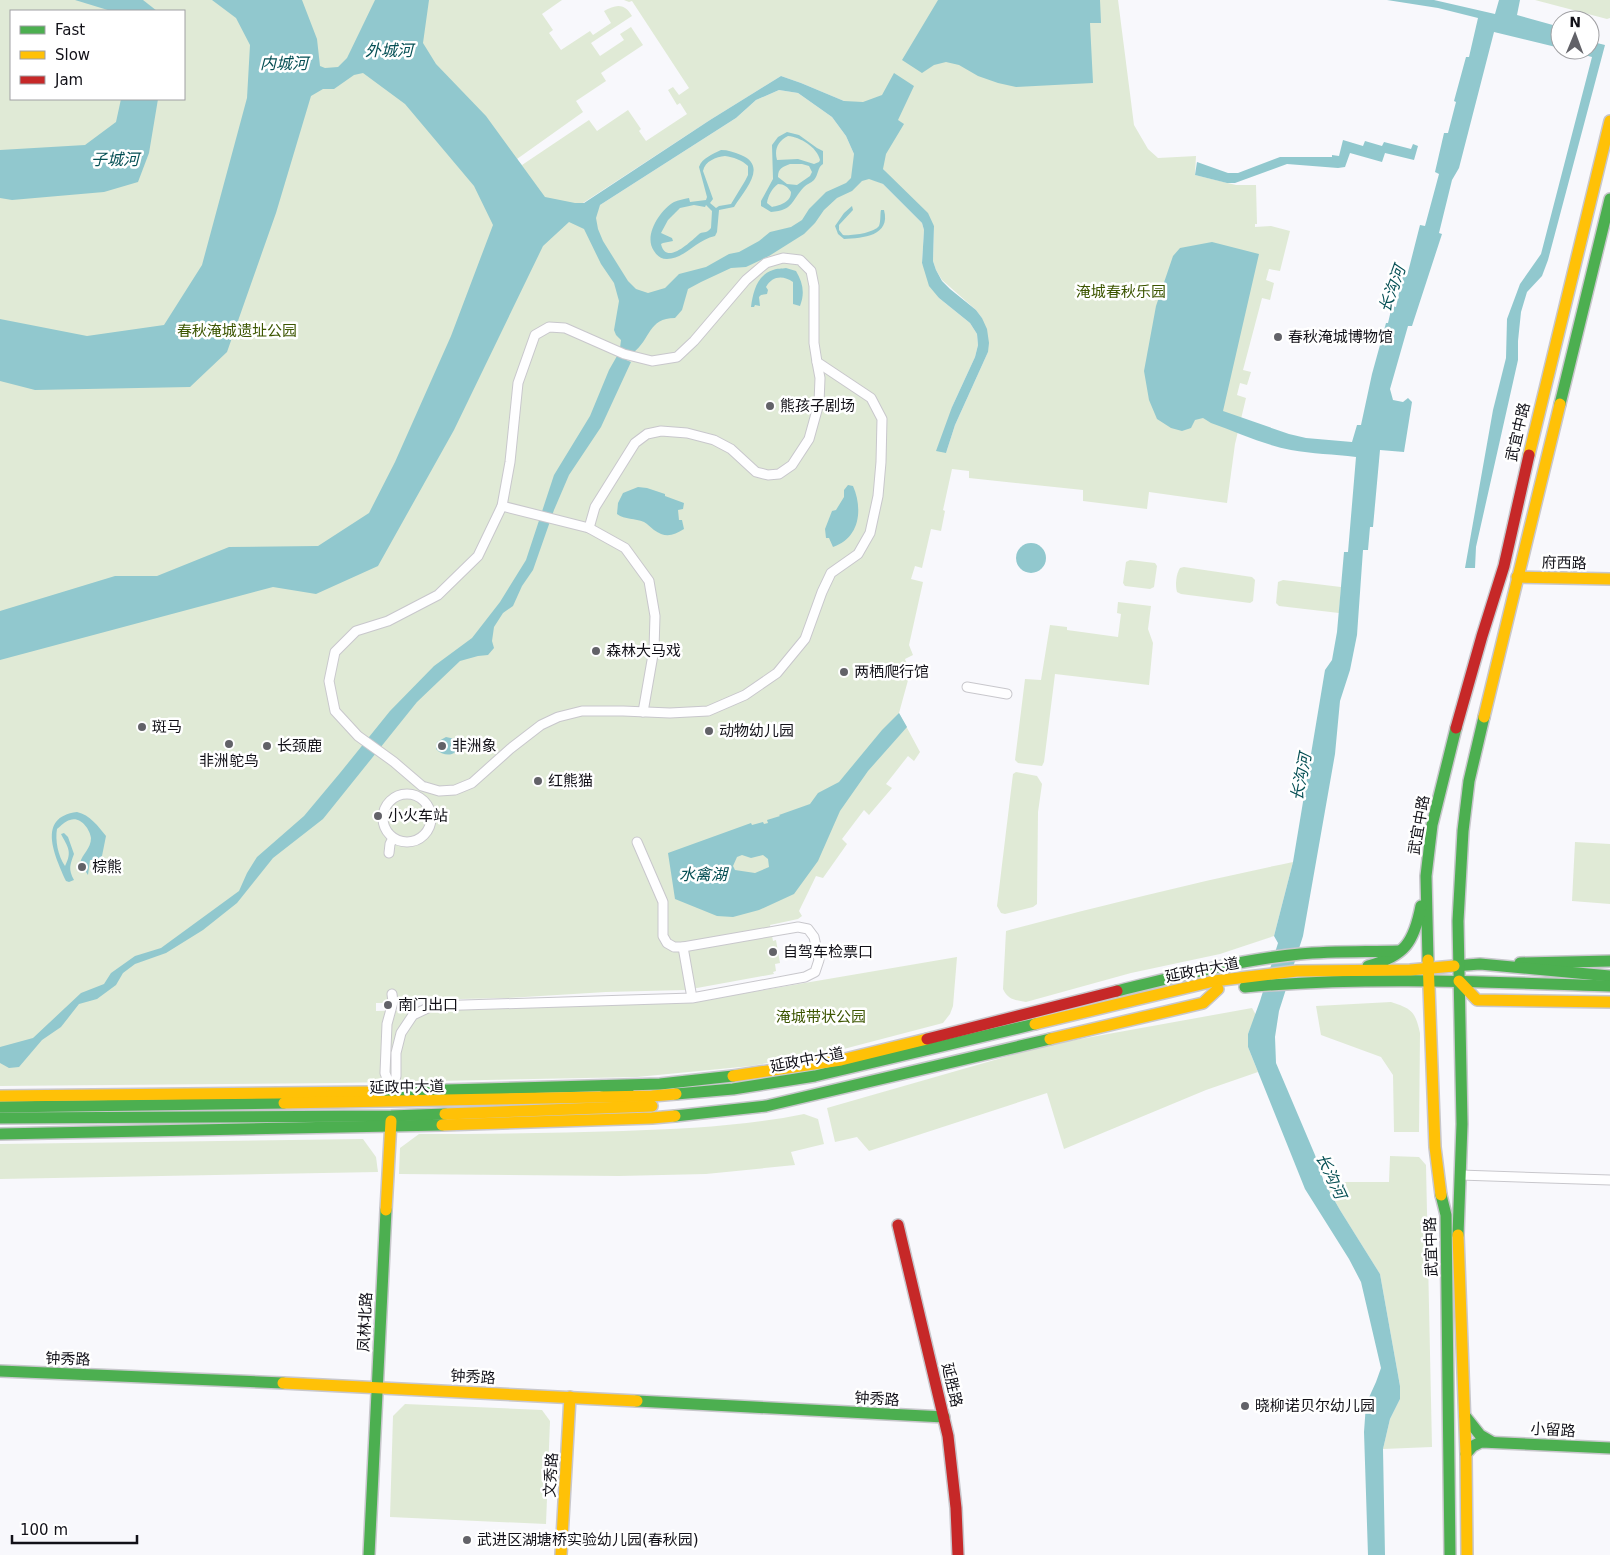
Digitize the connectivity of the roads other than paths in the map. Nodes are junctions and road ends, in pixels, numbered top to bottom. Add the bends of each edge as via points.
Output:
1 (1610, 121) edge
2 (1610, 199) edge
3 (817, 362) junction
4 (502, 506) junction
5 (589, 528) junction
6 (1518, 577) junction
7 (1610, 579) edge
8 (967, 687) dead end
9 (1007, 694) dead end
10 (643, 712) junction
11 (422, 786) junction
12 (417, 797) junction
13 (393, 838) junction
14 (637, 842) dead end
15 (389, 853) dead end
16 (1426, 876) junction
17 (684, 947) junction
18 (1399, 951) junction
19 (1610, 961) edge
20 (1480, 964) junction
21 (1459, 966) junction
22 (1428, 968) junction
23 (1353, 970) junction
24 (1610, 976) edge
25 (1298, 977) junction
26 (1459, 981) junction
27 (1429, 982) junction
28 (1216, 985) junction
29 (1610, 986) edge
30 (392, 994) dead end
31 (692, 998) junction
32 (1610, 1002) edge
33 (602, 1086) junction
34 (0, 1096) edge
35 (656, 1096) junction
36 (391, 1097) junction
37 (0, 1108) edge
38 (0, 1118) edge
39 (391, 1122) junction
40 (0, 1134) edge
41 (1460, 1176) junction
42 (1610, 1180) edge
43 (898, 1225) dead end
44 (0, 1371) edge
45 (377, 1387) junction
46 (570, 1397) junction
47 (1465, 1416) junction
48 (944, 1417) junction
49 (1494, 1442) junction
50 (1610, 1448) edge
51 (1466, 1454) junction
52 (369, 1555) edge
53 (561, 1555) edge
54 (958, 1555) edge
55 (1450, 1555) edge
56 (1467, 1555) edge

1 - 16 main road, 武宜中路 via 1504,566 1438,800
2 - 6 main road, 武宜中路
3 - 4 street via 812,271 800,260 783,258 766,263 746,280 677,358 652,361 624,354 566,328 548,327 535,335 518,383
3 - 5 street via 819,402 809,439 792,465 779,474 768,475 756,472 731,449 714,440 687,433 661,431 647,434 635,443 595,507
3 - 10 street via 871,398 882,419 878,496 870,533 858,554 831,573 805,639 777,673 745,696 708,711
4 - 5 street
4 - 11 street via 478,556 438,595 388,621 356,630 335,652 329,681 335,711 358,736
5 - 10 street via 625,548 649,581 655,616 654,649
6 - 7 main road, 府西路
6 - 21 main road, 武宜中路 via 1469,781 1458,921
8 - 9 street
10 - 11 street via 582,712 558,718 541,726 510,749 472,782 455,790 440,791
11 - 12 street
12 - 13 street via 397,796 386,807 384,823
12 - 13 street via 430,811 430,826 426,833 413,842
13 - 15 street
14 - 17 street via 663,902 663,936 674,947
16 - 18 main road via 1413,937
16 - 22 main road, 武宜中路
17 - 31 street
17 - 31 street via 798,927 808,929 814,937 819,960 815,972 805,978
18 - 23 main road via 1383,962
18 - 33 main road via 1302,954 1209,968 841,1060 660,1084
19 - 20 main road
20 - 21 main road, 延政中大道
20 - 24 main road, 延政中大道
21 - 22 main road, 延政中大道
21 - 26 main road, 武宜中路
22 - 23 main road, 延政中大道
22 - 27 main road, 武宜中路
23 - 25 main road, 延政中大道
25 - 27 main road, 延政中大道
25 - 28 main road, 延政中大道
26 - 27 main road, 延政中大道
26 - 29 main road, 延政中大道
26 - 32 main road via 1477,1000
26 - 41 main road, 武宜中路
27 - 55 main road, 武宜中路 via 1435,1147 1446,1215
28 - 35 main road, 延政中大道 via 815,1076 733,1089
28 - 39 main road, 延政中大道 via 818,1084 736,1098
30 - 36 street via 385,1073
31 - 36 street via 432,1006 413,1015 401,1033
33 - 35 main road
33 - 36 main road
34 - 36 main road
35 - 36 main road, 延政中大道
36 - 37 main road, 延政中大道
36 - 39 main road, 凤林北路
38 - 39 main road, 延政中大道
39 - 40 main road
39 - 45 main road, 凤林北路
41 - 42 street
41 - 47 main road, 武宜中路 via 1458,1225
43 - 48 main road, 延胜路
44 - 45 main road, 钟秀路
45 - 46 main road, 钟秀路
45 - 52 main road, 凤林北路
46 - 48 main road, 钟秀路
46 - 53 main road, 文秀路
47 - 49 main road via 1486,1440
47 - 51 main road, 武宜中路
48 - 54 main road, 延胜路 via 956,1508
49 - 50 main road, 小留路
49 - 51 main road, 小留路 via 1482,1442
51 - 56 main road, 武宜中路

